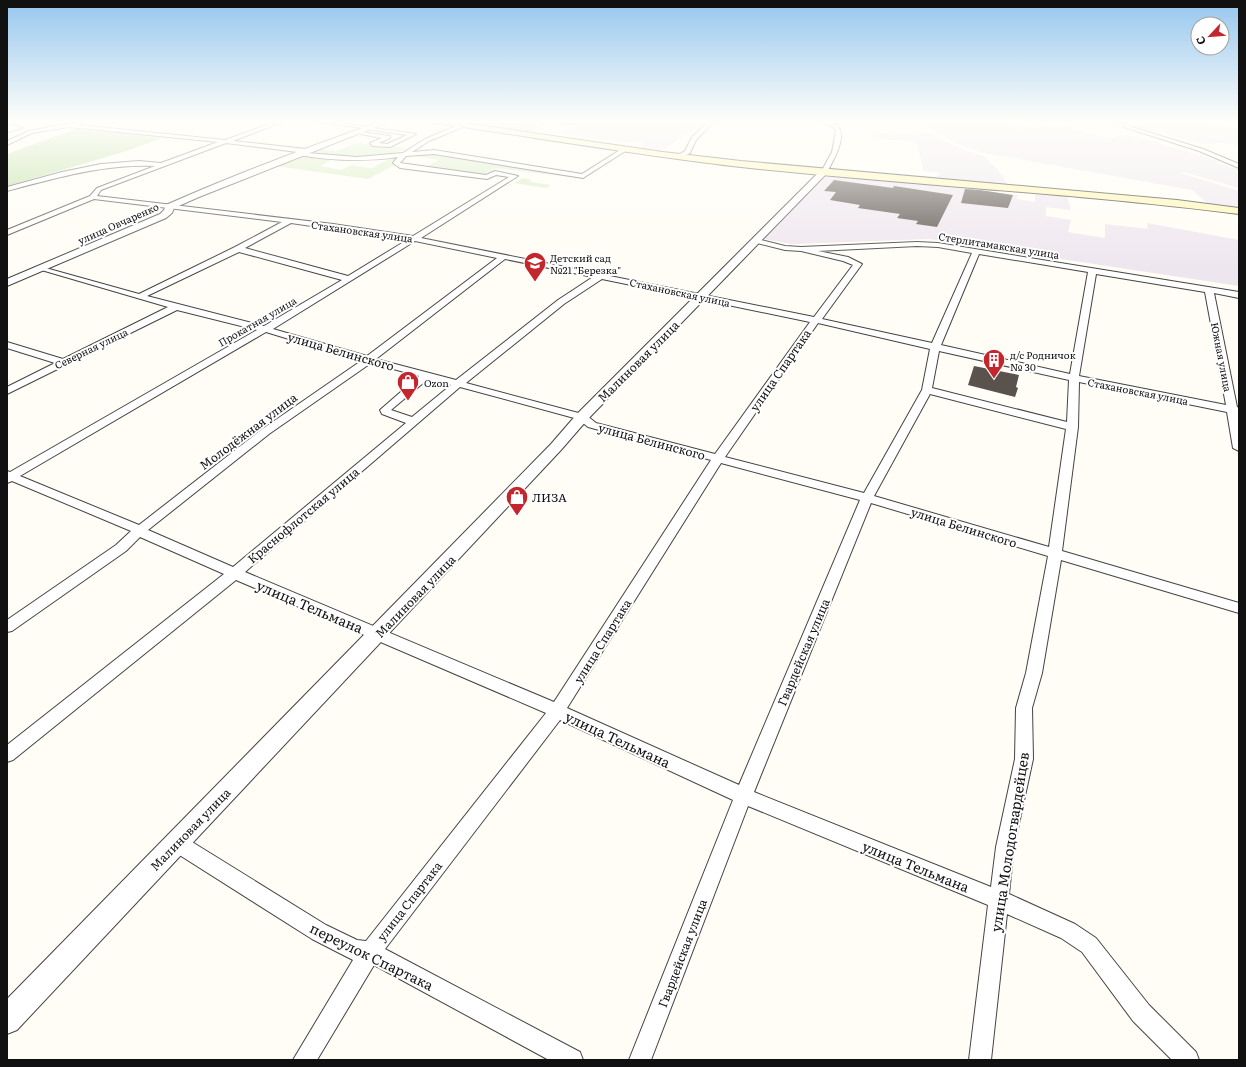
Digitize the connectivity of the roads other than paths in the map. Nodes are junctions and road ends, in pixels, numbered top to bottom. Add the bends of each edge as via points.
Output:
1 (83, 170) edge
2 (147, 170) edge
3 (255, 170) edge
4 (430, 170) edge
5 (544, 170) edge
6 (593, 170) edge
7 (803, 170) edge
8 (824, 172) junction
9 (7, 190) edge
10 (93, 197) junction
11 (169, 207) junction
12 (1239, 211) edge
13 (288, 222) junction
14 (7, 232) edge
15 (412, 238) junction
16 (756, 240) junction
17 (238, 249) junction
18 (801, 249) junction
19 (977, 251) junction
20 (504, 256) junction
21 (42, 269) junction
22 (1092, 270) junction
23 (601, 276) junction
24 (349, 279) junction
25 (7, 283) edge
26 (1209, 290) junction
27 (1239, 295) edge
28 (141, 296) junction
29 (702, 296) junction
30 (176, 307) junction
31 (816, 320) junction
32 (265, 328) junction
33 (7, 345) edge
34 (935, 348) junction
35 (369, 360) junction
36 (62, 362) junction
37 (427, 375) junction
38 (1074, 378) junction
39 (459, 383) junction
40 (7, 390) edge
41 (927, 390) junction
42 (1235, 410) edge
43 (582, 417) junction
44 (414, 422) junction
45 (1072, 427) junction
46 (1239, 448) edge
47 (717, 460) junction
48 (8, 477) edge
49 (867, 498) junction
50 (140, 530) junction
51 (1055, 554) junction
52 (234, 574) junction
53 (1239, 608) edge
54 (7, 627) edge
55 (378, 635) junction
56 (557, 711) junction
57 (7, 755) edge
58 (743, 796) junction
59 (176, 843) junction
60 (999, 900) junction
61 (370, 952) junction
62 (7, 1020) edge
63 (304, 1060) edge
64 (572, 1060) edge
65 (640, 1060) edge
66 (980, 1060) edge
67 (1188, 1060) edge

1 - 9 street via 40,179
2 - 10 street via 99,189
3 - 11 street, улица Овчаренко
4 - 15 street, Прокатная улица via 487,177 495,173 515,176
5 - 6 street via 583,176
7 - 8 main road
8 - 12 main road
8 - 16 street, Малиновая улица
10 - 11 street, Стахановская улица
10 - 14 street
11 - 13 street, Стахановская улица
11 - 21 street, улица Овчаренко via 163,216
13 - 15 street, Стахановская улица
13 - 17 street
15 - 20 street, Стахановская улица
15 - 24 street, Прокатная улица
16 - 18 street, Стерлитамакская улица via 785,248
16 - 29 street, Малиновая улица
17 - 24 street
17 - 28 street
18 - 19 street, Стерлитамакская улица via 917,244
18 - 31 street, улица Спартака via 858,264
19 - 22 street, Стерлитамакская улица
19 - 34 street, Гвардейская улица
20 - 23 street, Стахановская улица
20 - 35 street, Молодёжная улица
21 - 25 street, улица Овчаренко
21 - 28 street, улица Белинского
22 - 26 street, Стерлитамакская улица
22 - 38 street, улица Молодогвардейцев
23 - 29 street, Стахановская улица
23 - 39 street, Краснофлотская улица via 561,302
24 - 32 street, Прокатная улица via 278,324
26 - 27 street, Стерлитамакская улица
26 - 42 street, Южная улица
28 - 30 street, улица Белинского
29 - 31 street, Стахановская улица
29 - 43 street, Малиновая улица
30 - 32 street, улица Белинского
30 - 36 street, Северная улица
31 - 34 street, Стахановская улица
31 - 47 street, улица Спартака
32 - 35 street, улица Белинского
32 - 48 street, Прокатная улица
33 - 36 street
34 - 38 street, Стахановская улица
34 - 41 street, Гвардейская улица
35 - 37 street, улица Белинского
35 - 50 street, Молодёжная улица via 265,432
36 - 40 street, Северная улица
37 - 39 street, улица Белинского
37 - 44 street via 386,410
38 - 42 street, Стахановская улица
38 - 45 street, улица Молодогвардейцев
39 - 43 street, улица Белинского
39 - 44 street, Краснофлотская улица
41 - 45 street
41 - 49 street, Гвардейская улица
42 - 46 street, Южная улица
43 - 47 street, улица Белинского via 592,425
43 - 55 street, Малиновая улица
44 - 52 street, Краснофлотская улица
45 - 51 street, улица Молодогвардейцев
47 - 49 street, улица Белинского
47 - 56 street, улица Спартака
48 - 50 street, улица Тельмана
49 - 51 street, улица Белинского
49 - 58 street, Гвардейская улица
50 - 52 street, улица Тельмана via 147,536
50 - 54 street, Молодёжная улица via 120,548
51 - 53 street, улица Белинского
51 - 60 street, улица Молодогвардейцев via 1034,673 1024,708 1024,759 1006,847
52 - 55 street, улица Тельмана
52 - 57 street, Краснофлотская улица
55 - 56 street, улица Тельмана
55 - 59 street, Малиновая улица
56 - 58 street, улица Тельмана
56 - 61 street, улица Спартака
58 - 60 street, улица Тельмана
58 - 65 street, Гвардейская улица
59 - 61 street, переулок Спартака via 319,932 355,950
59 - 62 street, Малиновая улица
60 - 66 street, улица Молодогвардейцев
60 - 67 street, улица Тельмана via 1068,931 1089,945 1141,1013
61 - 63 street, улица Спартака
61 - 64 street, переулок Спартака

